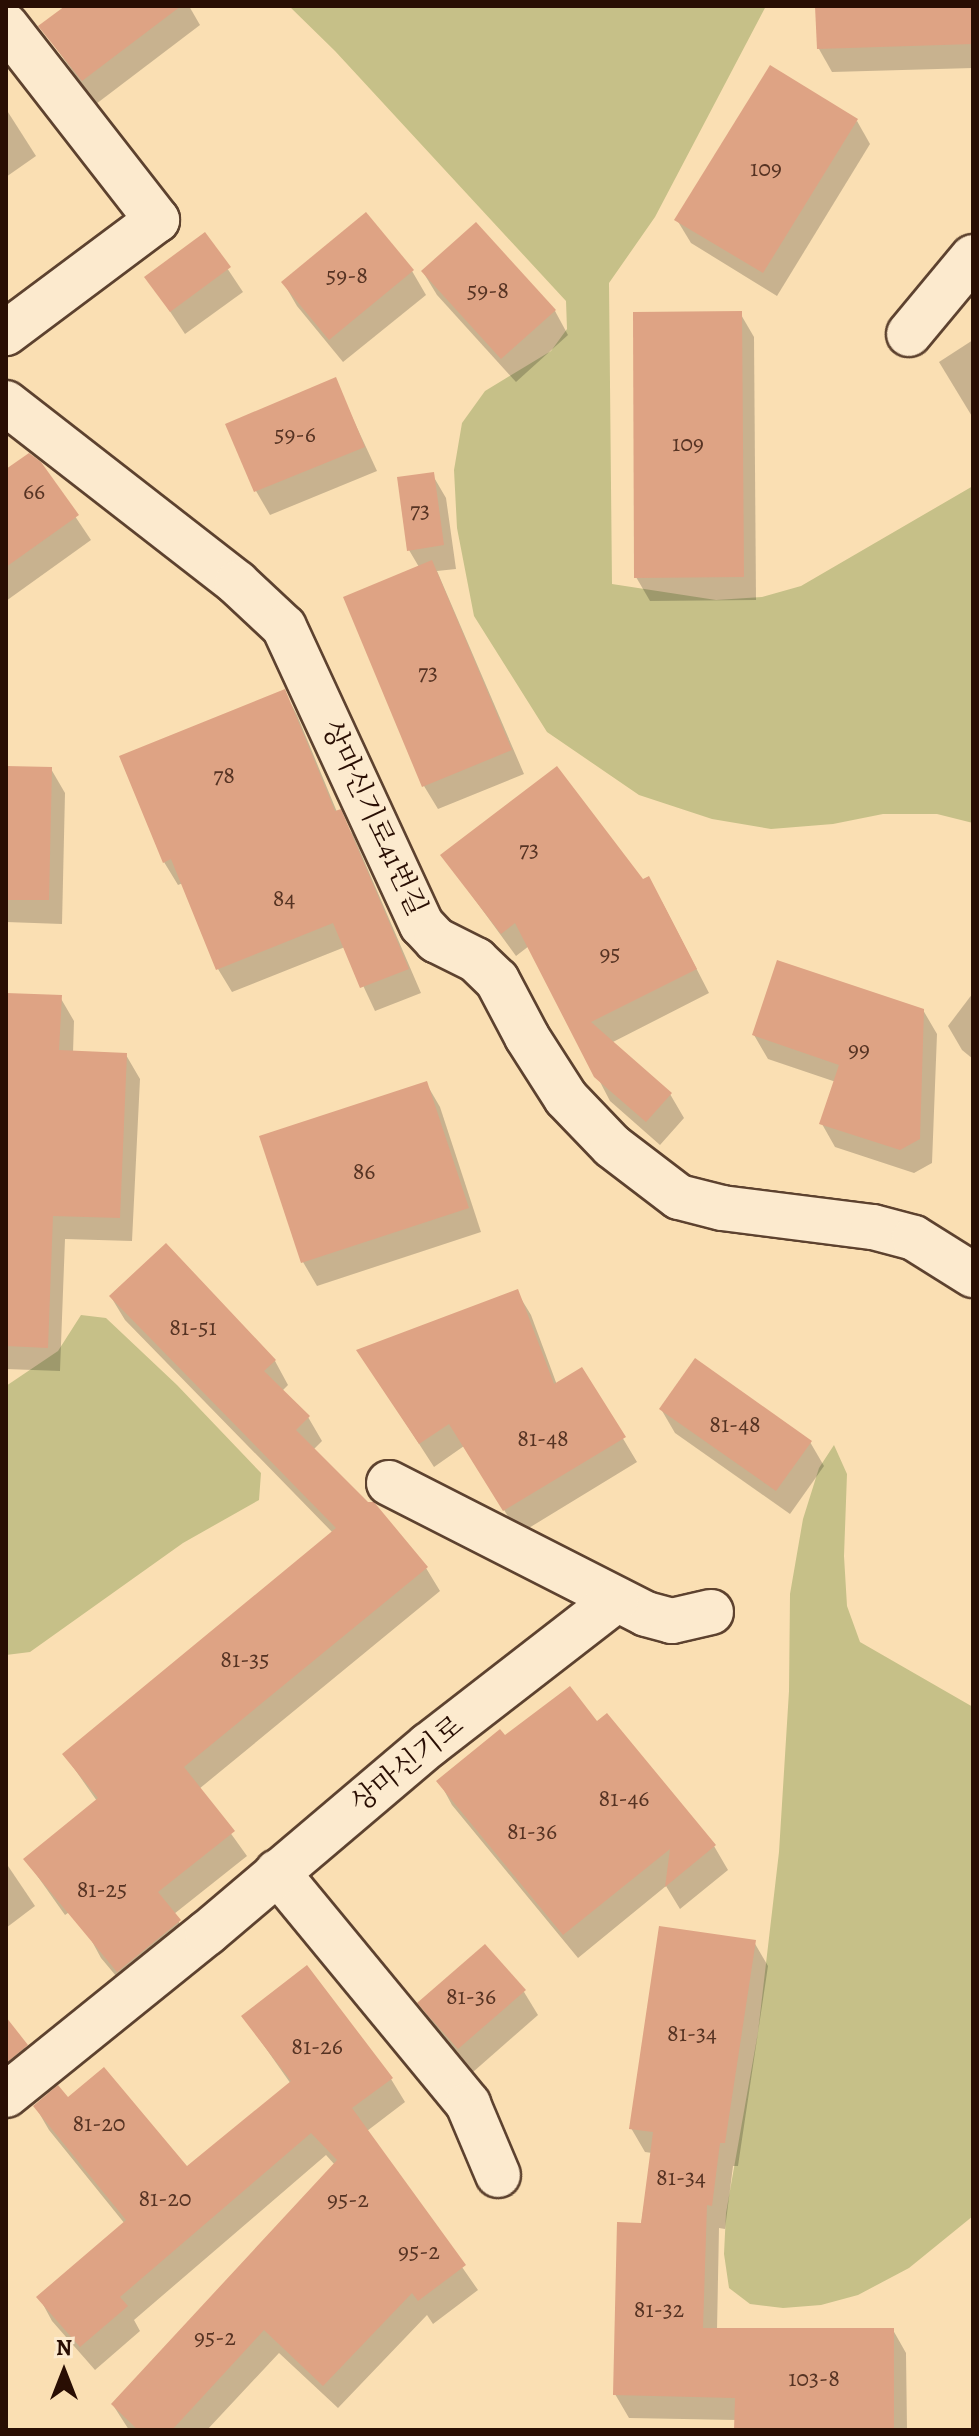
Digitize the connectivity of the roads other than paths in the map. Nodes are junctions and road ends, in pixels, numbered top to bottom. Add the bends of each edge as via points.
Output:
1 (6, 26) edge
2 (973, 257) edge
3 (6, 333) edge
4 (909, 334) dead end
5 (6, 403) edge
6 (973, 1275) edge
7 (389, 1483) dead end
8 (616, 1600) junction
9 (711, 1612) dead end
10 (277, 1872) junction
11 (6, 2095) edge
12 (498, 2175) dead end

1 - 3 street via 157,220
2 - 4 street
5 - 6 street, 상마신기로41번길 via 237,583 284,627 422,925 497,980 566,1098 612,1146 679,1197 735,1210 873,1227 914,1238
7 - 8 street
8 - 9 street via 672,1621
8 - 10 street, 상마신기로
10 - 11 street, 상마신기로
10 - 12 street via 450,2079 468,2104

